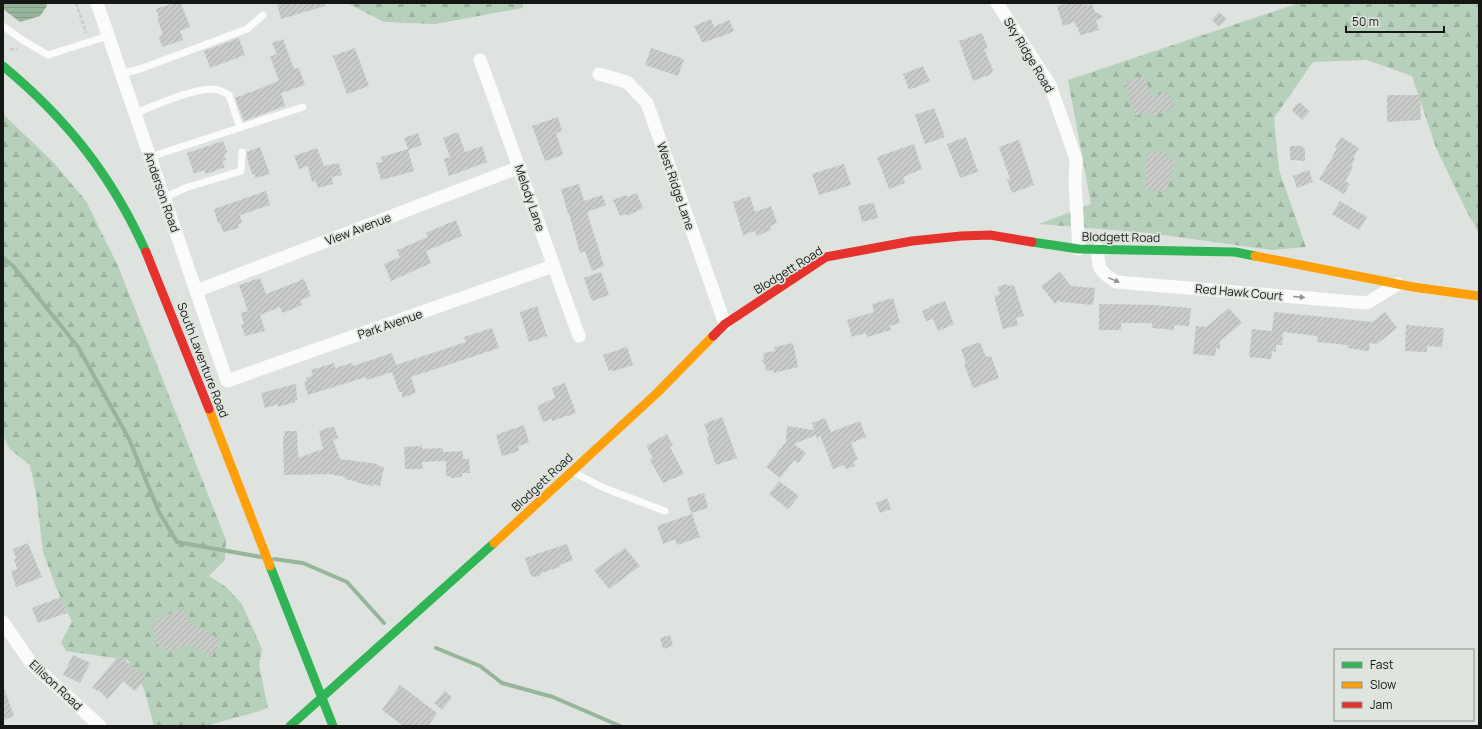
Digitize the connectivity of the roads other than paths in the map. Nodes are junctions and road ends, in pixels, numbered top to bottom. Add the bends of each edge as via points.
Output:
1 (97, 3) edge
2 (997, 3) edge
3 (263, 15) dead end
4 (3, 26) edge
5 (108, 36) junction
6 (480, 60) dead end
7 (3, 66) edge
8 (121, 74) junction
9 (599, 74) dead end
10 (303, 107) dead end
11 (135, 113) junction
12 (240, 128) junction
13 (242, 152) dead end
14 (150, 157) junction
15 (520, 168) junction
16 (164, 198) junction
17 (1079, 249) junction
18 (1098, 249) junction
19 (553, 266) junction
20 (1398, 284) junction
21 (196, 291) junction
22 (1479, 296) edge
23 (725, 324) junction
24 (580, 336) dead end
25 (227, 381) joint
26 (571, 472) junction
27 (665, 510) dead end
28 (3, 622) edge
29 (321, 699) junction
30 (100, 726) edge
31 (290, 726) edge
32 (332, 726) edge

1 - 5 street, Anderson Road
2 - 17 street, Sky Ridge Road via 1050,85 1076,159
3 - 8 lane via 247,29
4 - 5 lane via 48,55
5 - 8 street, Anderson Road
6 - 15 street, Melody Lane
7 - 29 street, South Laventure Road via 43,101 77,138 108,179 134,223
8 - 11 street, Anderson Road
9 - 23 street, West Ridge Lane via 628,82 647,103
10 - 12 lane
11 - 12 lane via 192,93 213,89 229,95
11 - 14 street, Anderson Road
12 - 14 lane
13 - 16 lane via 241,171 185,188
14 - 16 street, Anderson Road
15 - 19 street, Melody Lane
15 - 21 street, View Avenue
16 - 21 street, Anderson Road
17 - 18 street, Blodgett Road
17 - 23 street, Blodgett Road via 990,235 912,241 826,257
18 - 20 street, Blodgett Road via 1235,252
18 -> 20 street, Red Hawk Court via 1097,262 1103,274 1116,282 1367,303
19 - 24 street, Melody Lane
19 - 25 street, Park Avenue
20 - 22 street, Blodgett Road
21 - 25 street, Anderson Road
23 - 26 street, Blodgett Road via 657,393
26 - 27 lane via 604,488
26 - 29 street, Blodgett Road
28 - 30 street, Ellison Road via 31,663
29 - 31 street, Blodgett Road
29 - 32 street

